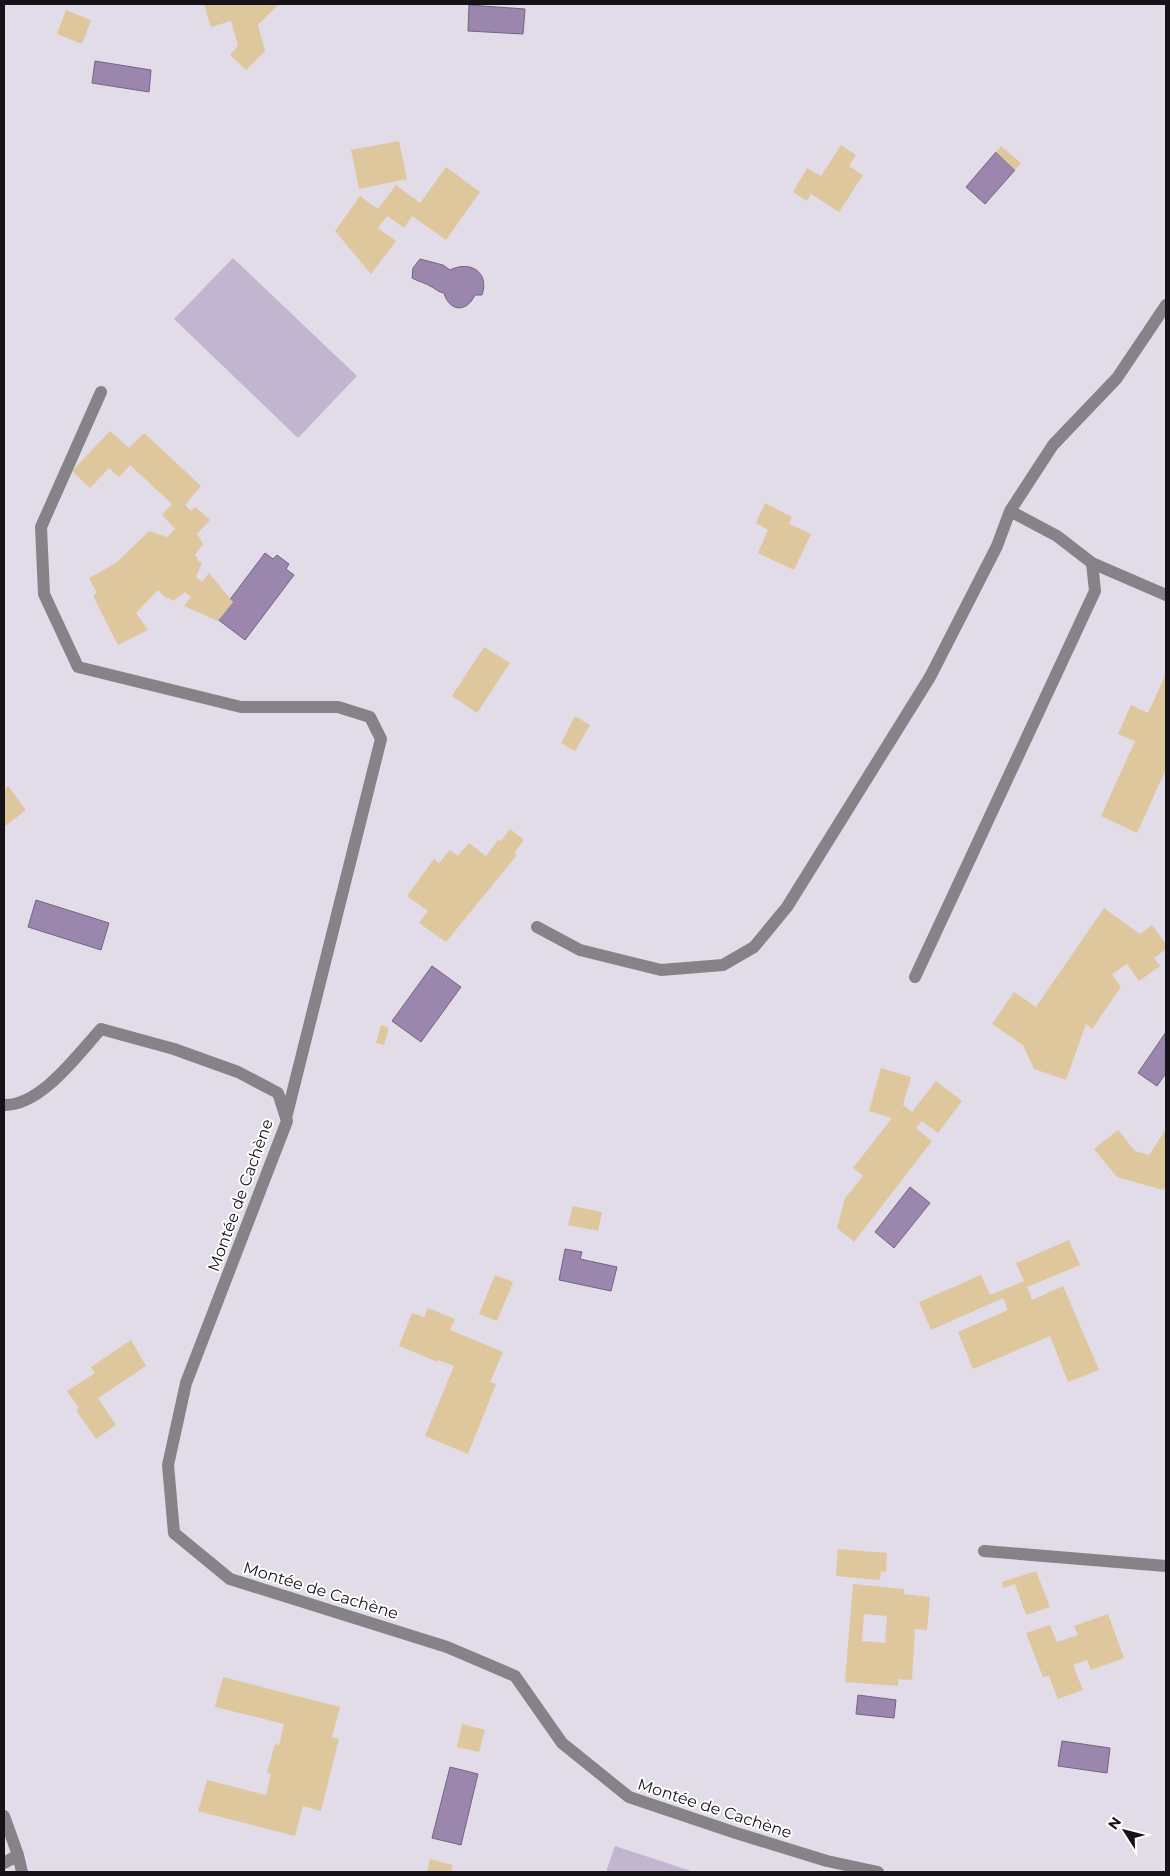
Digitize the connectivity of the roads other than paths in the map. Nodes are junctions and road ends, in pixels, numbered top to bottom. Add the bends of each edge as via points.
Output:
1 (1166, 305) edge
2 (101, 392) dead end
3 (1010, 511) junction
4 (1092, 563) junction
5 (1166, 595) edge
6 (537, 927) dead end
7 (915, 978) dead end
8 (4, 1105) edge
9 (286, 1118) junction
10 (984, 1551) dead end
11 (1166, 1566) edge
12 (4, 1816) edge
13 (18, 1855) junction
14 (4, 1863) edge
15 (22, 1872) edge
16 (878, 1872) edge

1 - 3 street via 1117,378 1053,445
2 - 9 street via 41,527 44,594 78,667 241,707 338,707 370,717 381,739
3 - 4 street via 1057,536
3 - 6 street via 997,546 930,677 787,907 754,947 723,965 661,970 580,950
4 - 5 street
4 - 7 street via 1095,591
8 - 9 street, Montée de Cachène via 12,1105 38,1093 101,1029 174,1048 238,1072 278,1093
9 - 16 street, Montée de Cachène via 186,1383 168,1464 174,1533 230,1579 448,1647 515,1676 562,1743 629,1798 827,1861
10 - 11 street
12 - 13 street
13 - 14 street
13 - 15 street

